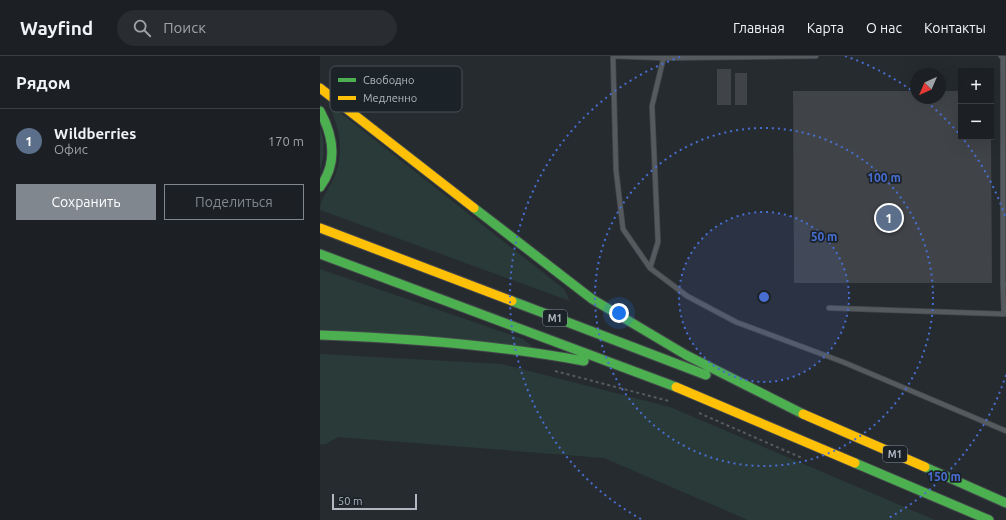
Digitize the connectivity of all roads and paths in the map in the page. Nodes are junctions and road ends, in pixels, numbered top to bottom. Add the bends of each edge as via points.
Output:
1 (816, 56) edge
2 (1004, 56) edge
3 (613, 57) edge
4 (664, 57) edge
5 (320, 88) edge
6 (330, 96) edge
7 (320, 111) edge
8 (351, 112) edge
9 (320, 187) edge
10 (320, 228) edge
11 (320, 254) edge
12 (650, 268) junction
13 (1005, 285) edge
14 (829, 308) dead end
15 (320, 336) edge
16 (548, 369) dead end
17 (652, 377) junction
18 (676, 404) dead end
19 (790, 408) junction
20 (697, 413) dead end
21 (1006, 431) edge
22 (802, 458) dead end
23 (1006, 503) edge
24 (989, 520) edge

1 - 4 lane
2 - 13 lane
3 - 4 lane
3 - 12 lane via 616,170 623,229
4 - 12 lane via 652,106 658,242
5 - 6 highway
7 - 9 highway via 328,126 333,146 331,167
8 - 19 highway via 592,298 686,355
10 - 19 highway, М1
11 - 17 highway, М1
12 - 21 lane via 687,296 736,322 843,362
13 - 14 lane via 1004,314
15 - 17 highway via 406,338 541,352
16 - 18 path
17 - 24 highway, М1
19 - 23 highway, М1
20 - 22 path

